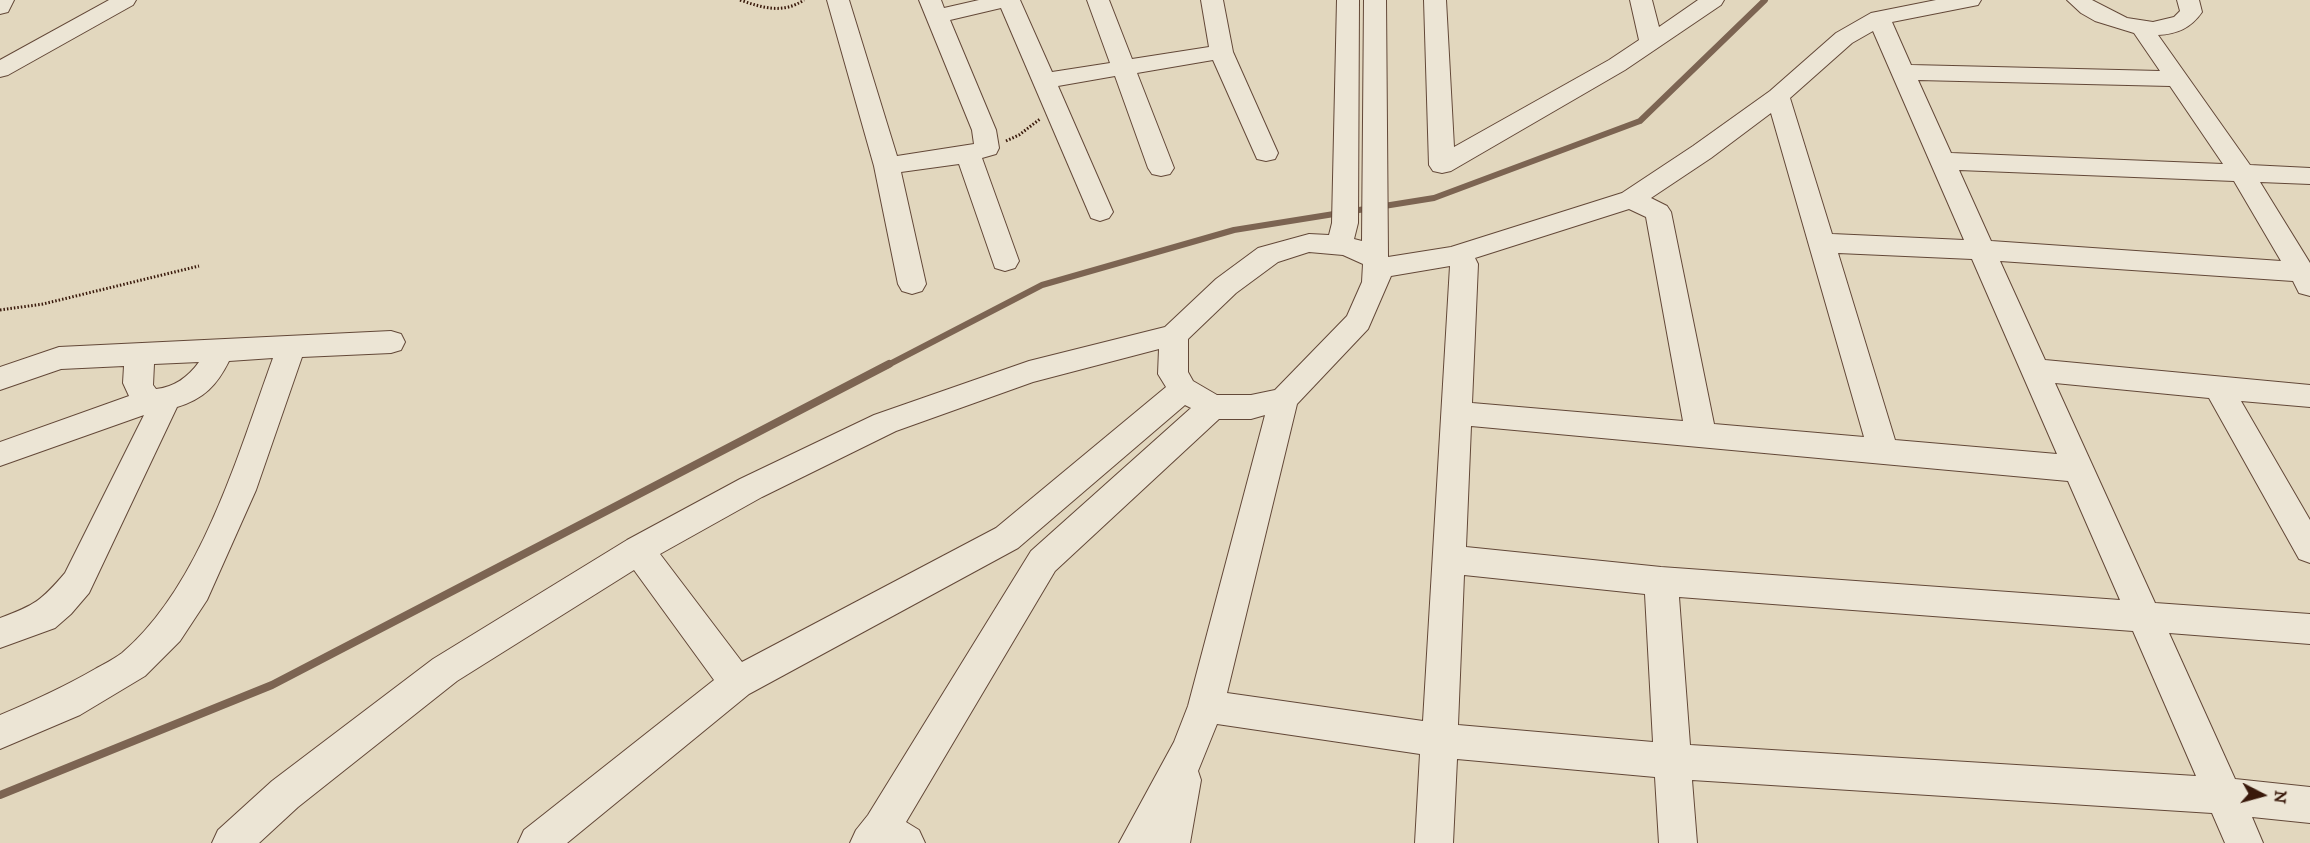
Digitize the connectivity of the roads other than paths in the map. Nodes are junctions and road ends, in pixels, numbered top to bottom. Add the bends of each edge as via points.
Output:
1 (3, 0) edge
2 (125, 0) edge
3 (838, 0) edge
4 (1009, 0) edge
5 (1098, 0) edge
6 (1212, 0) edge
7 (1348, 0) edge
8 (1375, 0) edge
9 (1435, 0) edge
10 (1641, 0) edge
11 (1713, 0) edge
12 (1970, 0) edge
13 (2078, 0) edge
14 (2188, 0) edge
15 (0, 7) edge
16 (934, 8) edge
17 (1879, 18) junction
18 (2141, 27) junction
19 (1651, 42) junction
20 (1221, 52) junction
21 (1125, 68) junction
22 (0, 70) edge
23 (1904, 72) junction
24 (2177, 79) junction
25 (1044, 81) junction
26 (1778, 96) junction
27 (978, 151) junction
28 (1266, 153) dead end
29 (1944, 161) junction
30 (887, 166) junction
31 (1161, 168) dead end
32 (2242, 173) junction
33 (2310, 176) edge
34 (1631, 199) junction
35 (1100, 212) dead end
36 (1342, 234) junction
37 (1821, 243) junction
38 (1983, 250) junction
39 (1452, 256) junction
40 (1005, 261) dead end
41 (1376, 264) junction
42 (2307, 278) edge
43 (912, 284) dead end
44 (1174, 335) junction
45 (391, 342) dead end
46 (292, 346) junction
47 (220, 349) junction
48 (143, 353) junction
49 (2036, 370) junction
50 (0, 379) edge
51 (2218, 387) junction
52 (1183, 389) junction
53 (2310, 396) edge
54 (1284, 399) junction
55 (157, 400) junction
56 (1212, 407) junction
57 (1456, 413) junction
58 (1701, 435) junction
59 (1882, 451) junction
60 (0, 454) edge
61 (2079, 469) junction
62 (1007, 538) junction
63 (2310, 549) edge
64 (639, 550) junction
65 (1448, 559) junction
66 (1043, 561) junction
67 (1661, 580) junction
68 (2143, 615) junction
69 (2310, 628) edge
70 (0, 633) edge
71 (737, 682) junction
72 (1206, 706) junction
73 (0, 732) edge
74 (1438, 740) junction
75 (1189, 751) junction
76 (1673, 761) junction
77 (2223, 796) junction
78 (2310, 805) edge
79 (886, 838) edge
80 (231, 843) edge
81 (537, 843) edge
82 (1138, 843) edge
83 (1171, 843) edge
84 (1434, 843) edge
85 (1678, 843) edge
86 (2244, 843) edge

1 - 15 street
2 - 22 street
3 - 30 street
4 - 16 street
4 - 25 street
5 - 21 street
6 - 20 street
7 - 36 street
8 - 41 street
9 - 19 street via 1442,165
10 - 19 street
11 - 19 street
12 - 17 street
13 - 18 street via 2100,15
14 - 18 street via 2191,12 2187,20 2168,27
16 - 27 street via 984,130
17 - 23 street
17 - 26 street via 1844,38
18 - 24 street
20 - 21 street
20 - 28 street
21 - 25 street
21 - 31 street
23 - 24 street
23 - 29 street
24 - 32 street
25 - 35 street
26 - 34 street
26 - 37 street
27 - 30 street
27 - 40 street
29 - 32 street
29 - 38 street
30 - 43 street
32 - 33 street
32 - 42 street
34 - 39 street
34 - 58 street via 1658,212
36 - 41 street
36 - 44 street via 1268,255 1226,286
37 - 38 street
37 - 59 street
38 - 42 street
38 - 49 street
39 - 41 street
39 - 57 street via 1464,264
41 - 54 street via 1376,282 1358,322
44 - 52 street via 1173,374
44 - 64 street via 1029,372 885,423 751,488
45 - 46 street
46 - 47 street
46 - 73 street via 235,500 195,590 168,630 133,665 68,703
47 - 48 street
47 - 55 street via 212,370 199,385
48 - 50 street via 59,358
48 - 55 street via 135,378 140,392
49 - 51 street
49 - 61 street
51 - 53 street
51 - 63 street
52 - 56 street
52 - 62 street
54 - 56 street via 1251,407
54 - 72 street
55 - 60 street
55 - 70 street via 77,583 43,616
56 - 66 street
57 - 58 street
57 - 65 street
58 - 59 street
59 - 61 street
61 - 68 street
62 - 66 street
62 - 71 street
64 - 71 street
64 - 80 street via 445,669 285,794
65 - 67 street
65 - 74 street
66 - 79 street
67 - 68 street
67 - 76 street
68 - 69 street
68 - 77 street
71 - 81 street
72 - 74 street
72 - 75 street
74 - 76 street
74 - 84 street
75 - 82 street
75 - 83 street
76 - 77 street
76 - 85 street
77 - 78 street
77 - 86 street

